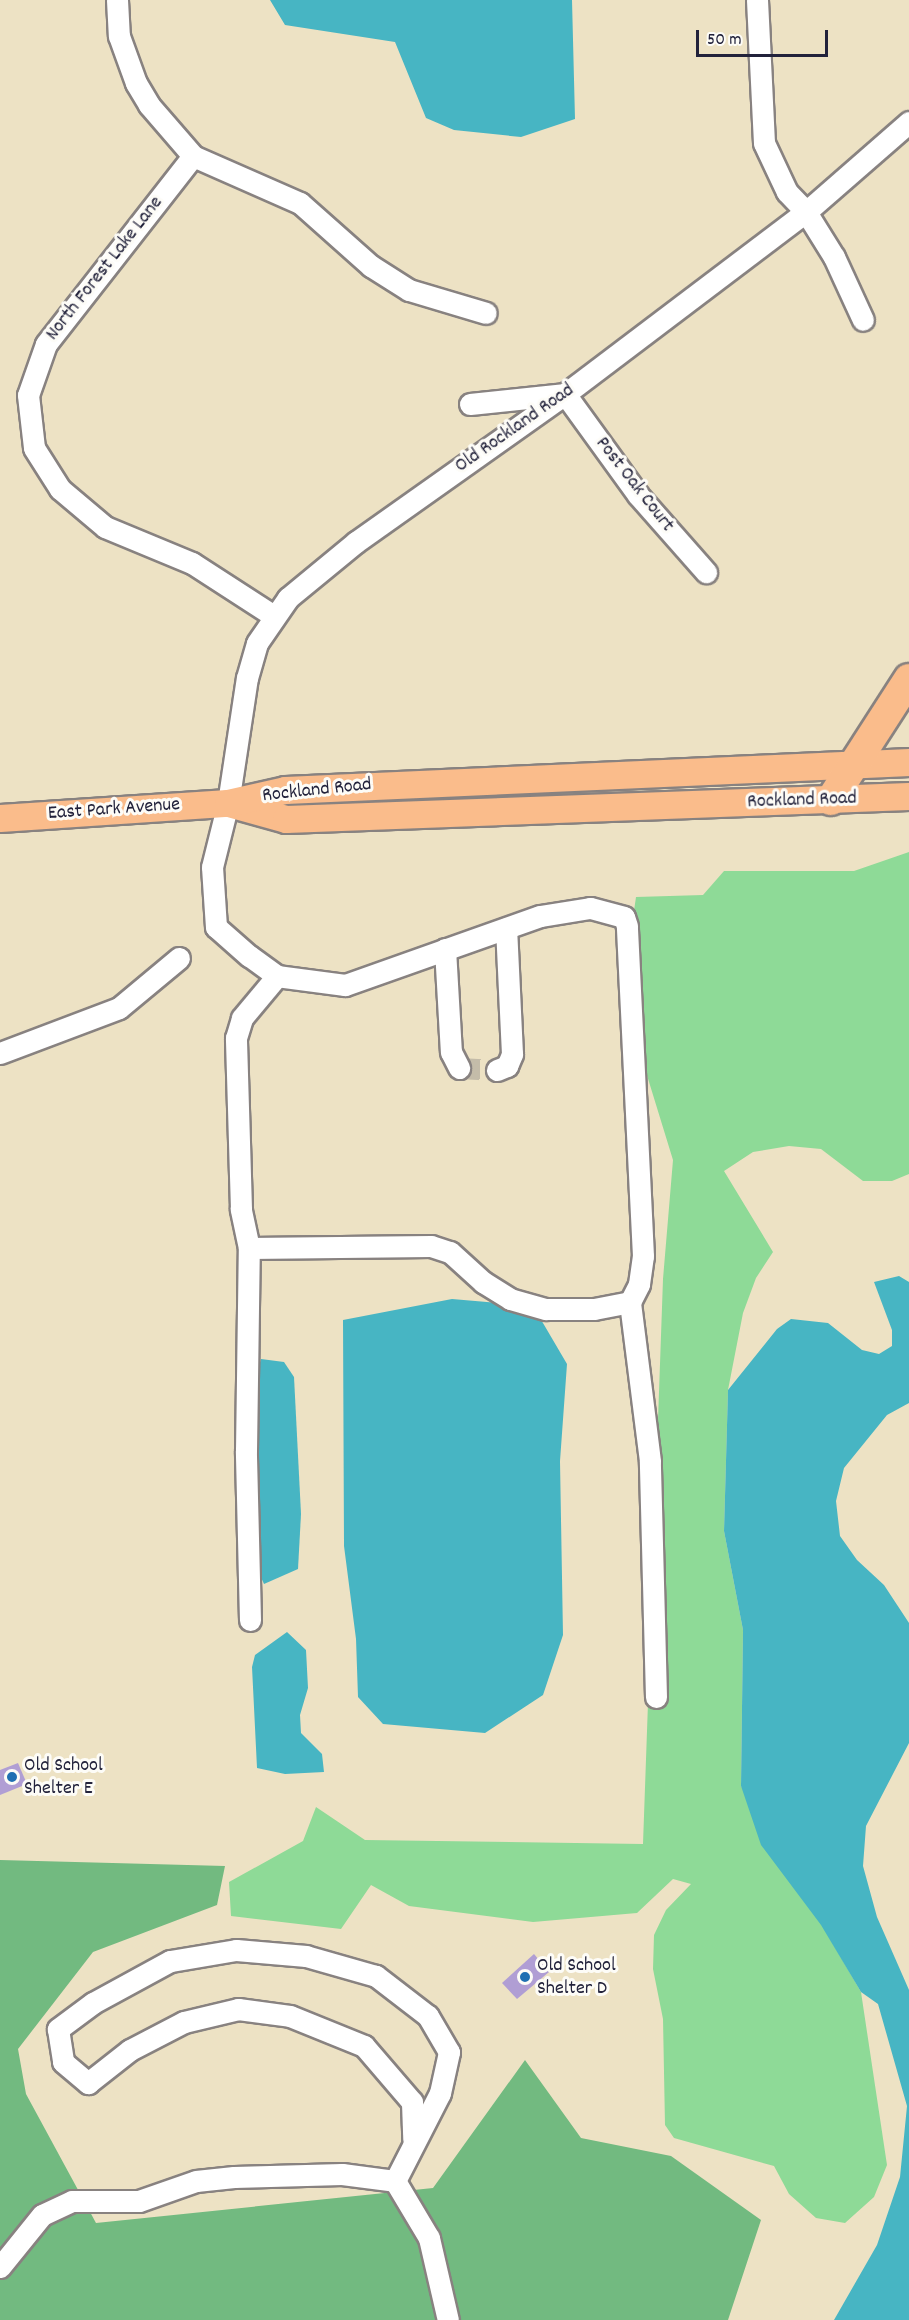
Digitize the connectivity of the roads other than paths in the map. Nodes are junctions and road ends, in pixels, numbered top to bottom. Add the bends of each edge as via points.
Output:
1 (117, 0) edge
2 (758, 0) edge
3 (909, 122) edge
4 (193, 156) junction
5 (806, 212) junction
6 (486, 314) dead end
7 (863, 320) dead end
8 (565, 394) junction
9 (470, 404) dead end
10 (706, 572) dead end
11 (274, 616) junction
12 (908, 685) edge
13 (909, 762) edge
14 (854, 764) junction
15 (909, 796) edge
16 (831, 800) junction
17 (228, 803) junction
18 (0, 818) edge
19 (506, 928) junction
20 (445, 949) junction
21 (179, 958) dead end
22 (277, 976) junction
23 (0, 1053) edge
24 (459, 1068) dead end
25 (497, 1071) dead end
26 (249, 1248) junction
27 (630, 1302) junction
28 (250, 1620) dead end
29 (656, 1696) dead end
30 (413, 2139) junction
31 (395, 2181) junction
32 (0, 2267) edge
33 (448, 2320) edge

1 - 4 street via 119,36 136,83 149,105
2 - 5 street via 764,143 787,192
3 - 5 street, Old Rockland Road
4 - 6 street via 300,203 371,266 409,290
4 - 11 street, North Forest Lake Lane via 46,344 28,395 34,448 60,489 105,527 192,563
5 - 7 street via 834,257
5 - 8 street, Old Rockland Road
8 - 9 street
8 - 10 street, Post Oak Court via 638,495
8 - 11 street, Old Rockland Road via 356,542 288,598
11 - 17 street, Old Rockland Road via 257,643 247,678
12 - 14 highway
13 - 14 main road, Rockland Road
14 - 16 highway
14 - 17 main road, Rockland Road via 285,790
15 - 16 main road, Rockland Road
16 - 17 main road, Rockland Road via 286,819
17 - 18 main road, East Park Avenue
17 - 22 street, Old Rockland Road via 212,867 216,927
19 - 20 street
19 - 25 street via 512,1054 507,1066
19 - 27 street via 540,916 590,908 624,917 627,926 643,1256 639,1284
20 - 22 street via 345,985
20 - 24 street via 451,1052
21 - 23 street via 119,1008
22 - 26 street via 242,1018 236,1038 241,1209
26 - 27 street via 431,1246 450,1252 483,1282 510,1299 546,1309 594,1309
26 - 28 street via 246,1451
27 - 29 street via 650,1461
30 - 30 street via 440,2093 448,2052 428,2016 376,1976 306,1956 236,1950 170,1961 93,2003 58,2029 63,2062 88,2083 130,2050 184,2022 238,2009 290,2016 364,2046 412,2102
30 - 31 street
31 - 32 street via 342,2175 234,2177 196,2181 139,2201 72,2201 42,2215
31 - 33 street via 429,2238

